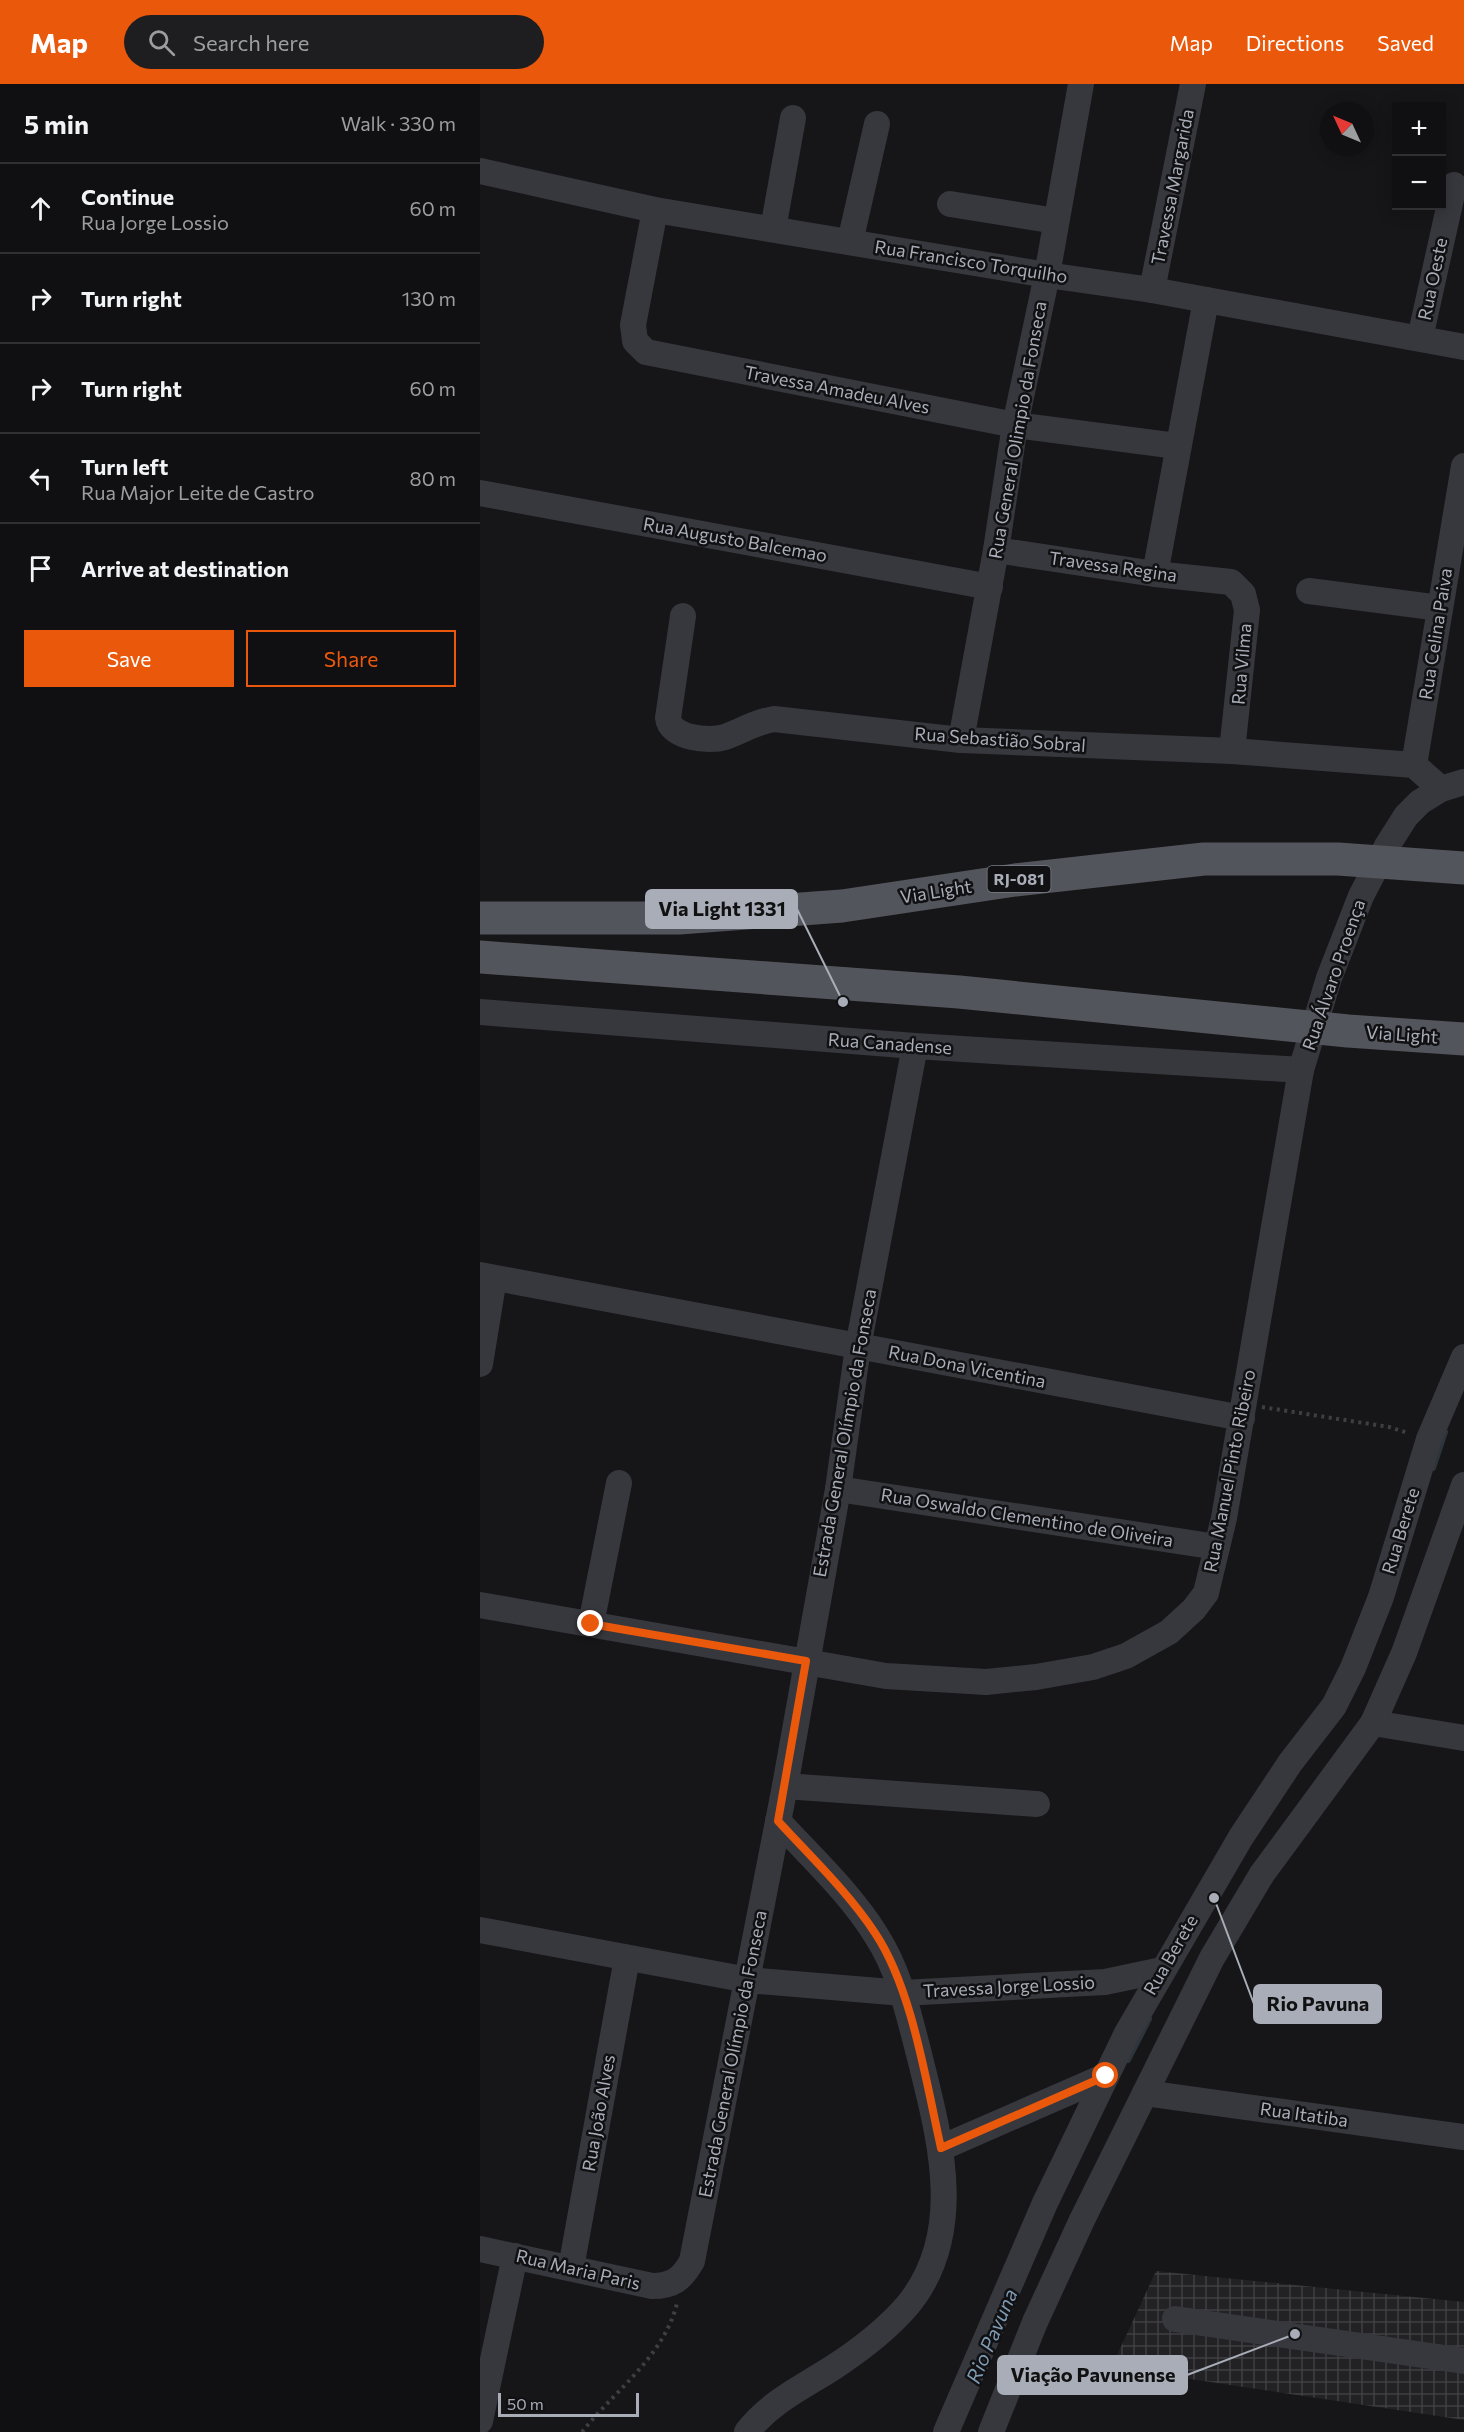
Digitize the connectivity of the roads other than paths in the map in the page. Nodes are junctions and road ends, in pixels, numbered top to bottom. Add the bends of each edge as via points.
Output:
1 (1081, 84) edge
2 (1193, 84) edge
3 (793, 118) dead end
4 (877, 124) dead end
5 (480, 171) edge
6 (1454, 185) dead end
7 (950, 204) dead end
8 (655, 210) junction
9 (1056, 221) junction
10 (773, 229) junction
11 (850, 242) junction
12 (1047, 275) junction
13 (1152, 290) junction
14 (1206, 300) junction
15 (1420, 338) junction
16 (1464, 347) edge
17 (1015, 425) junction
18 (1177, 446) junction
19 (1464, 466) edge
20 (480, 493) edge
21 (996, 550) junction
22 (1155, 574) junction
23 (1231, 582) joint
24 (990, 587) junction
25 (1309, 591) dead end
26 (1440, 608) junction
27 (683, 616) dead end
28 (961, 740) junction
29 (1233, 751) junction
30 (1414, 765) junction
31 (1452, 785) edge
32 (1464, 868) edge
33 (480, 918) edge
34 (480, 957) edge
35 (480, 1012) edge
36 (1464, 1039) edge
37 (915, 1046) junction
38 (1301, 1070) junction
39 (487, 1276) edge
40 (858, 1347) junction
41 (1464, 1357) edge
42 (480, 1364) edge
43 (1243, 1411) junction
44 (619, 1483) dead end
45 (1464, 1485) edge
46 (838, 1489) junction
47 (1216, 1547) junction
48 (480, 1605) edge
49 (591, 1624) junction
50 (806, 1661) junction
51 (1373, 1723) junction
52 (1464, 1738) edge
53 (785, 1785) junction
54 (1037, 1804) dead end
55 (778, 1821) junction
56 (480, 1930) edge
57 (627, 1958) junction
58 (1162, 1970) junction
59 (748, 1980) junction
60 (903, 1993) junction
61 (1106, 2076) junction
62 (1145, 2093) junction
63 (1464, 2137) edge
64 (941, 2148) junction
65 (480, 2249) edge
66 (515, 2256) junction
67 (571, 2268) junction
68 (677, 2282) joint
69 (1175, 2319) dead end
70 (1464, 2361) edge
71 (480, 2421) edge
72 (747, 2432) edge
73 (946, 2432) edge
74 (991, 2432) edge

1 - 9 street, Rua General Olimpio da Fonseca
2 - 13 street, Travessa Margarida
3 - 10 street
4 - 11 street
5 - 8 street, Rua Francisco Torquilho
6 - 15 street, Rua Oeste
7 - 9 street
8 - 10 street, Rua Francisco Torquilho
8 - 17 street, Travessa Amadeu Alves via 633,325 635,341 646,352
9 - 12 street, Rua General Olimpio da Fonseca
10 - 11 street, Rua Francisco Torquilho
11 - 12 street, Rua Francisco Torquilho
12 - 13 street, Rua Francisco Torquilho
12 - 17 street, Rua General Olimpio da Fonseca
13 - 14 street, Rua Francisco Torquilho
14 - 15 street, Rua Francisco Torquilho
14 - 18 street
15 - 16 street, Rua Francisco Torquilho
17 - 18 street, Travessa Amadeu Alves
17 - 21 street, Rua General Olimpio da Fonseca
18 - 22 street
19 - 26 street, Rua Celina Paiva
20 - 24 street, Rua Augusto Balcemao
21 - 22 street, Travessa Regina
21 - 24 street, Rua General Olimpio da Fonseca
22 - 23 street, Travessa Regina
23 - 29 street, Rua Vilma via 1243,594 1247,610
24 - 28 street, Rua General Olimpio da Fonseca
25 - 26 street
26 - 30 street, Rua Celina Paiva
27 - 28 street, Rua Sebastião Sobral via 668,717 674,731 681,735 724,737 750,724 774,719
28 - 29 street, Rua Sebastião Sobral
29 - 30 street, Rua Sebastião Sobral
30 - 31 street
31 - 38 street, Rua Álvaro Proença via 1420,802 1406,816 1360,896 1329,978
32 - 33 main road, Via Light / RJ-081 via 1338,858 1204,859 1015,880 842,906 690,917
34 - 36 main road, Via Light via 959,992
35 - 37 street, Rua Canadense
37 - 38 street, Rua Canadense
37 - 40 street, Estrada General Olímpio da Fonseca
38 - 43 street, Rua Manuel Pinto Ribeiro
39 - 40 street, Rua Dona Vicentina
39 - 42 street
40 - 43 street, Rua Dona Vicentina
40 - 46 street, Estrada General Olímpio da Fonseca
41 - 58 street, Rua Berete via 1429,1439 1381,1597 1353,1668 1334,1706 1241,1837
43 - 47 street, Rua Manuel Pinto Ribeiro
44 - 49 street
45 - 51 street, Rua Berete via 1404,1653
46 - 47 street, Rua Oswaldo Clementino de Oliveira
46 - 50 street, Estrada General Olímpio da Fonseca
47 - 50 street, Rua Manuel Pinto Ribeiro via 1206,1593 1194,1609 1152,1644 1094,1667 986,1682 886,1676
48 - 49 street, Rua Manuel Pinto Ribeiro
49 - 50 street, Rua Manuel Pinto Ribeiro
50 - 53 street, Estrada General Olímpio da Fonseca
51 - 52 street
51 - 62 street, Rua Berete via 1263,1874 1212,1958
53 - 54 street
53 - 55 street, Estrada General Olímpio da Fonseca
55 - 59 street, Estrada General Olímpio da Fonseca
55 - 60 street via 875,1932
56 - 57 street, Travessa Jorge Lossio
57 - 59 street, Travessa Jorge Lossio
57 - 67 street, Rua João Alves
58 - 60 street, Travessa Jorge Lossio via 1105,1982
58 - 61 street, Rua Berete
59 - 60 street, Travessa Jorge Lossio
59 - 68 street, Estrada General Olímpio da Fonseca via 694,2254
60 - 64 street
61 - 64 street
61 - 73 street, Rua Berete via 1045,2203
62 - 63 street, Rua Itatiba
62 - 74 street, Rua Berete via 1035,2322
64 - 72 street via 945,2178 943,2216 935,2252 917,2292 900,2314 861,2349 773,2404
65 - 66 street, Rua Maria Paris
66 - 67 street, Rua Maria Paris
66 - 71 street
67 - 68 street, Rua Maria Paris via 637,2284 666,2286
69 - 70 street

